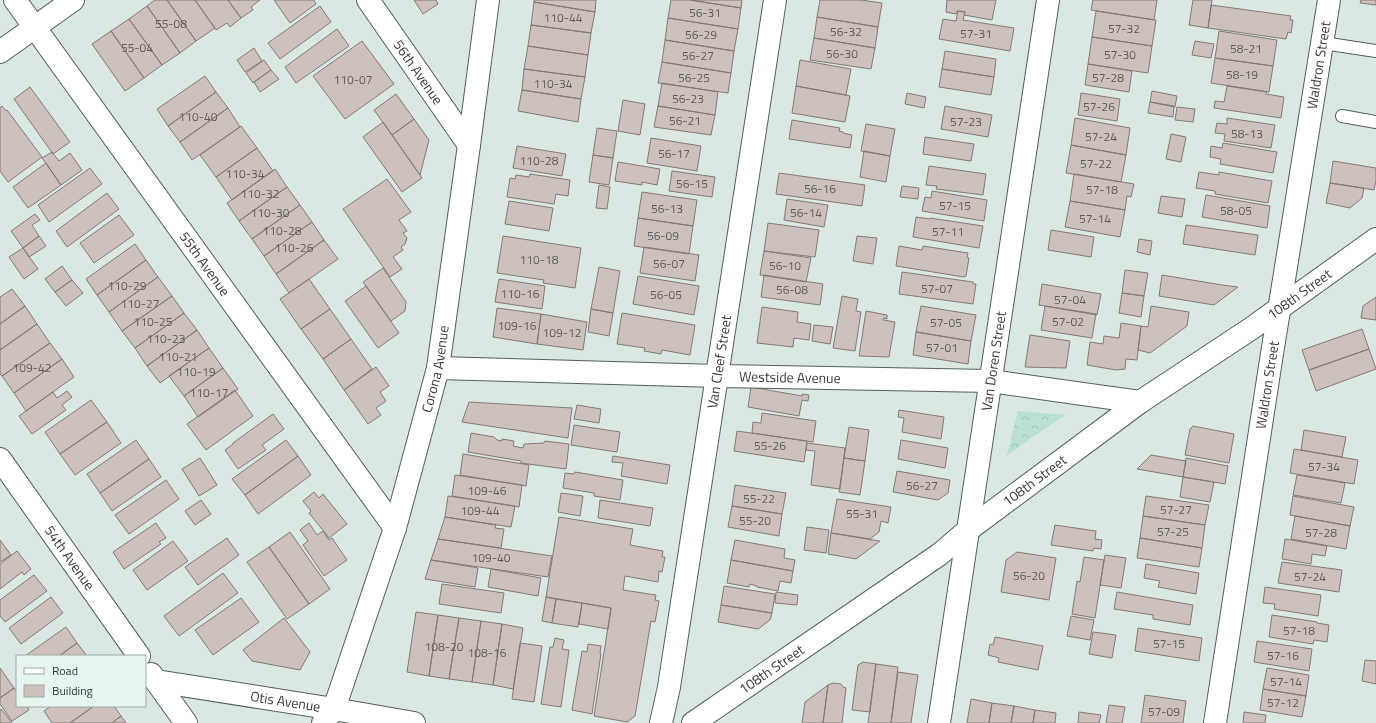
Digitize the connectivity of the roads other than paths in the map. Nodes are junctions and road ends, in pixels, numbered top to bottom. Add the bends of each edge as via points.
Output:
1 (15, 0) edge
2 (74, 0) edge
3 (368, 0) edge
4 (488, 0) edge
5 (775, 0) edge
6 (1048, 0) edge
7 (1330, 0) edge
8 (35, 28) junction
9 (1323, 43) junction
10 (1376, 51) edge
11 (0, 52) edge
12 (1342, 116) dead end
13 (1376, 122) edge
14 (469, 145) junction
15 (1376, 239) edge
16 (1281, 306) junction
17 (438, 368) junction
18 (717, 376) junction
19 (990, 381) junction
20 (1140, 402) junction
21 (0, 459) edge
22 (395, 528) junction
23 (968, 530) junction
24 (138, 655) edge
25 (151, 673) edge
26 (328, 716) edge
27 (186, 723) edge
28 (414, 723) edge
29 (661, 723) edge
30 (694, 723) edge
31 (939, 723) edge
32 (1215, 723) edge

1 - 8 street, 55th Avenue
2 - 8 street
3 - 14 street, 56th Avenue
4 - 14 street, Corona Avenue
5 - 18 street, Van Cleef Street
6 - 19 street, Van Doren Street
7 - 9 street, Waldron Street
8 - 11 street
8 - 22 street, 55th Avenue
9 - 10 lane
9 - 16 street, Waldron Street
12 - 13 lane
14 - 17 street, Corona Avenue
15 - 16 street, 108th Street
16 - 20 street, 108th Street
16 - 32 street, Waldron Street
17 - 18 street, Westside Avenue
17 - 22 street, Corona Avenue
18 - 19 street, Westside Avenue
18 - 29 street, Van Cleef Street via 669,687
19 - 20 street, Westside Avenue
19 - 23 street, Van Doren Street
20 - 23 street, 108th Street
21 - 24 street, 54th Avenue
22 - 26 street, Corona Avenue
23 - 30 street, 108th Street via 940,554
23 - 31 street, Van Doren Street
25 - 26 street, Otis Avenue
25 - 27 street
26 - 28 street, Otis Avenue

